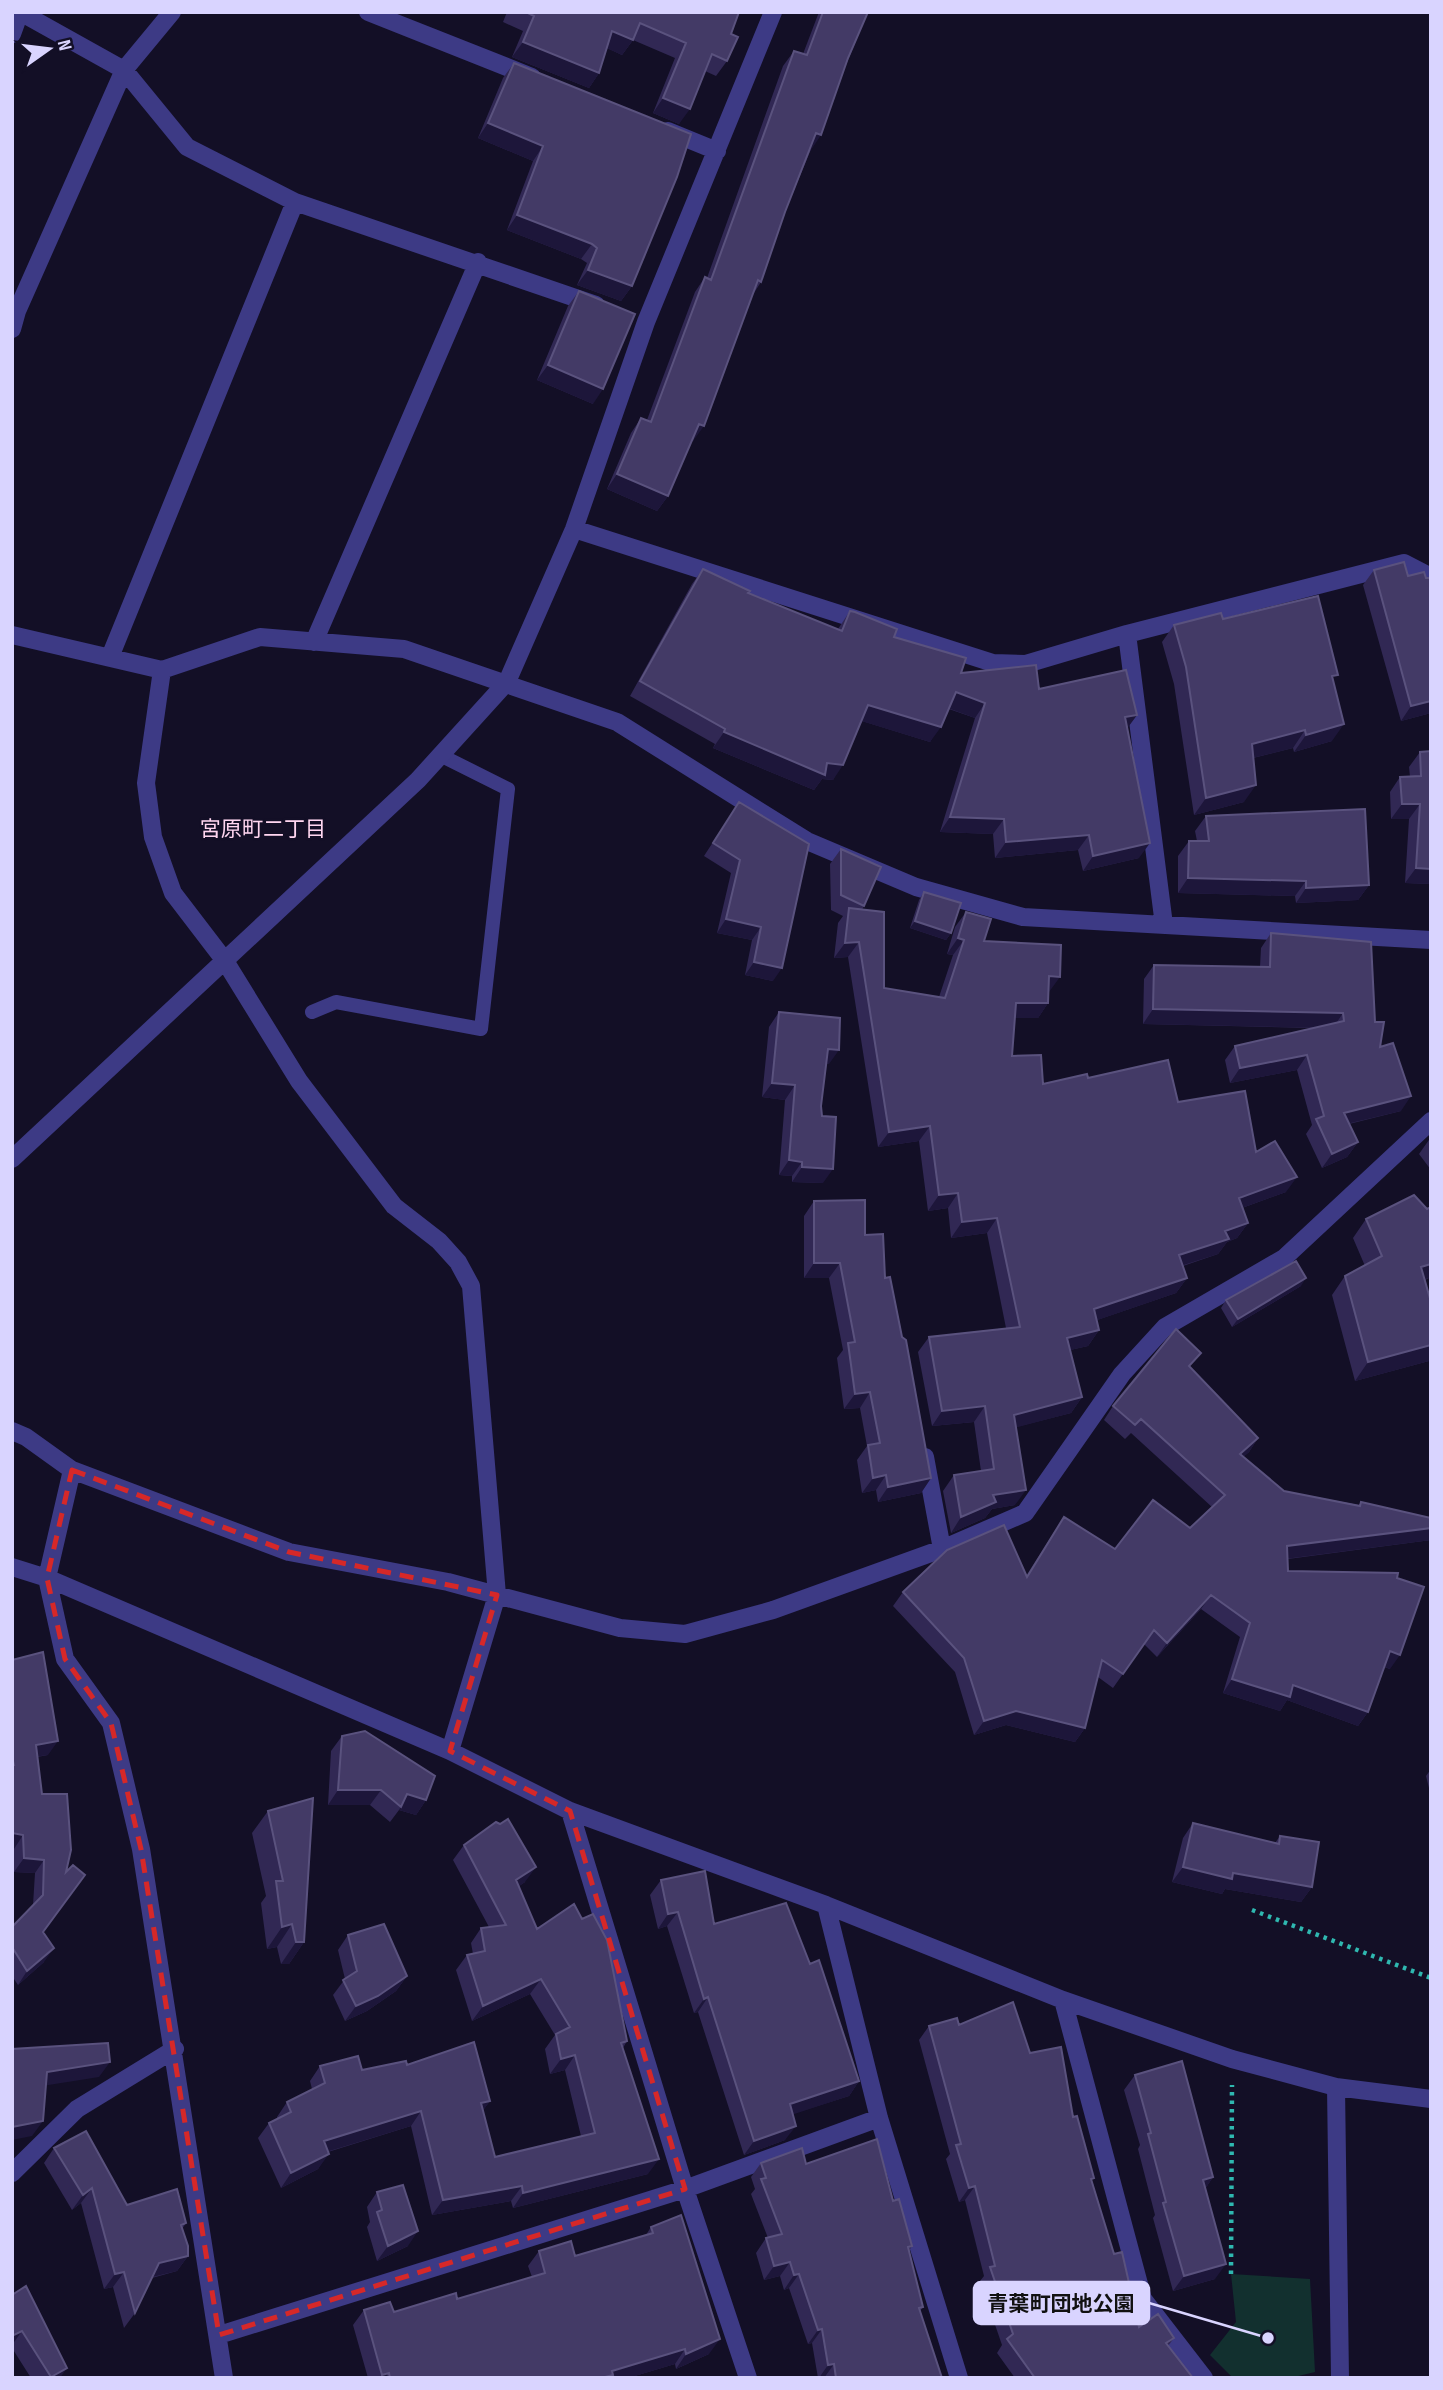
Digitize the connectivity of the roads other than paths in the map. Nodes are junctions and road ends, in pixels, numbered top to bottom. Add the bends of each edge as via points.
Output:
1 (172, 12) edge
2 (368, 12) edge
3 (773, 12) edge
4 (12, 34) edge
5 (124, 70) junction
6 (549, 84) edge
7 (653, 125) edge
8 (717, 151) junction
9 (295, 202) junction
10 (478, 262) junction
11 (607, 309) edge
12 (12, 329) edge
13 (574, 529) junction
14 (1431, 577) edge
15 (1127, 634) junction
16 (12, 635) edge
17 (313, 642) junction
18 (110, 657) junction
19 (162, 670) junction
20 (507, 682) junction
21 (440, 755) junction
22 (1164, 925) junction
23 (1431, 940) edge
24 (225, 961) junction
25 (312, 1012) dead end
26 (1431, 1121) edge
27 (12, 1159) edge
28 (12, 1431) edge
29 (923, 1443) edge
30 (72, 1470) junction
31 (942, 1549) junction
32 (12, 1567) edge
33 (47, 1578) junction
34 (497, 1595) junction
35 (450, 1751) junction
36 (570, 1811) junction
37 (826, 1905) junction
38 (1063, 2000) junction
39 (174, 2049) junction
40 (1336, 2087) junction
41 (1431, 2099) edge
42 (879, 2118) junction
43 (12, 2173) edge
44 (685, 2189) junction
45 (219, 2335) junction
46 (224, 2378) edge
47 (748, 2378) edge
48 (959, 2378) edge
49 (1204, 2378) edge
50 (1340, 2378) edge

1 - 5 street
2 - 6 street
3 - 8 street
4 - 5 street via 20,12
5 - 9 street via 187,147
5 - 12 street
7 - 8 street
8 - 13 street via 639,320
9 - 10 street
9 - 18 street
10 - 11 street
10 - 17 street
13 - 15 street via 993,663 1026,664
13 - 20 street
14 - 15 street via 1404,563
15 - 22 street
16 - 18 street
17 - 19 street via 260,637
17 - 20 street via 404,649
18 - 19 street
19 - 24 street via 146,783 153,837 173,893
20 - 21 street
20 - 22 street via 617,722 807,841 916,887 1023,917
21 - 24 street
21 - 25 lane via 508,789 481,1028 336,1002
22 - 23 street
24 - 27 street
24 - 34 street via 307,1091 394,1206 439,1241 471,1286
26 - 31 street via 1284,1258 1165,1328 1122,1374 1026,1513
28 - 30 street
29 - 31 street
30 - 33 street
30 - 34 street via 289,1552
31 - 34 street via 773,1610 685,1634 620,1628
32 - 33 street
33 - 35 street
33 - 39 street via 65,1659 111,1723 141,1849
34 - 35 street
35 - 36 street
36 - 37 street
36 - 44 street
37 - 38 street
37 - 42 street
38 - 40 street via 1232,2059
38 - 49 street via 1143,2299
39 - 43 street via 77,2109
39 - 45 street
40 - 41 street
40 - 50 street
42 - 44 street
42 - 48 street
44 - 45 street
44 - 47 street
45 - 46 street

